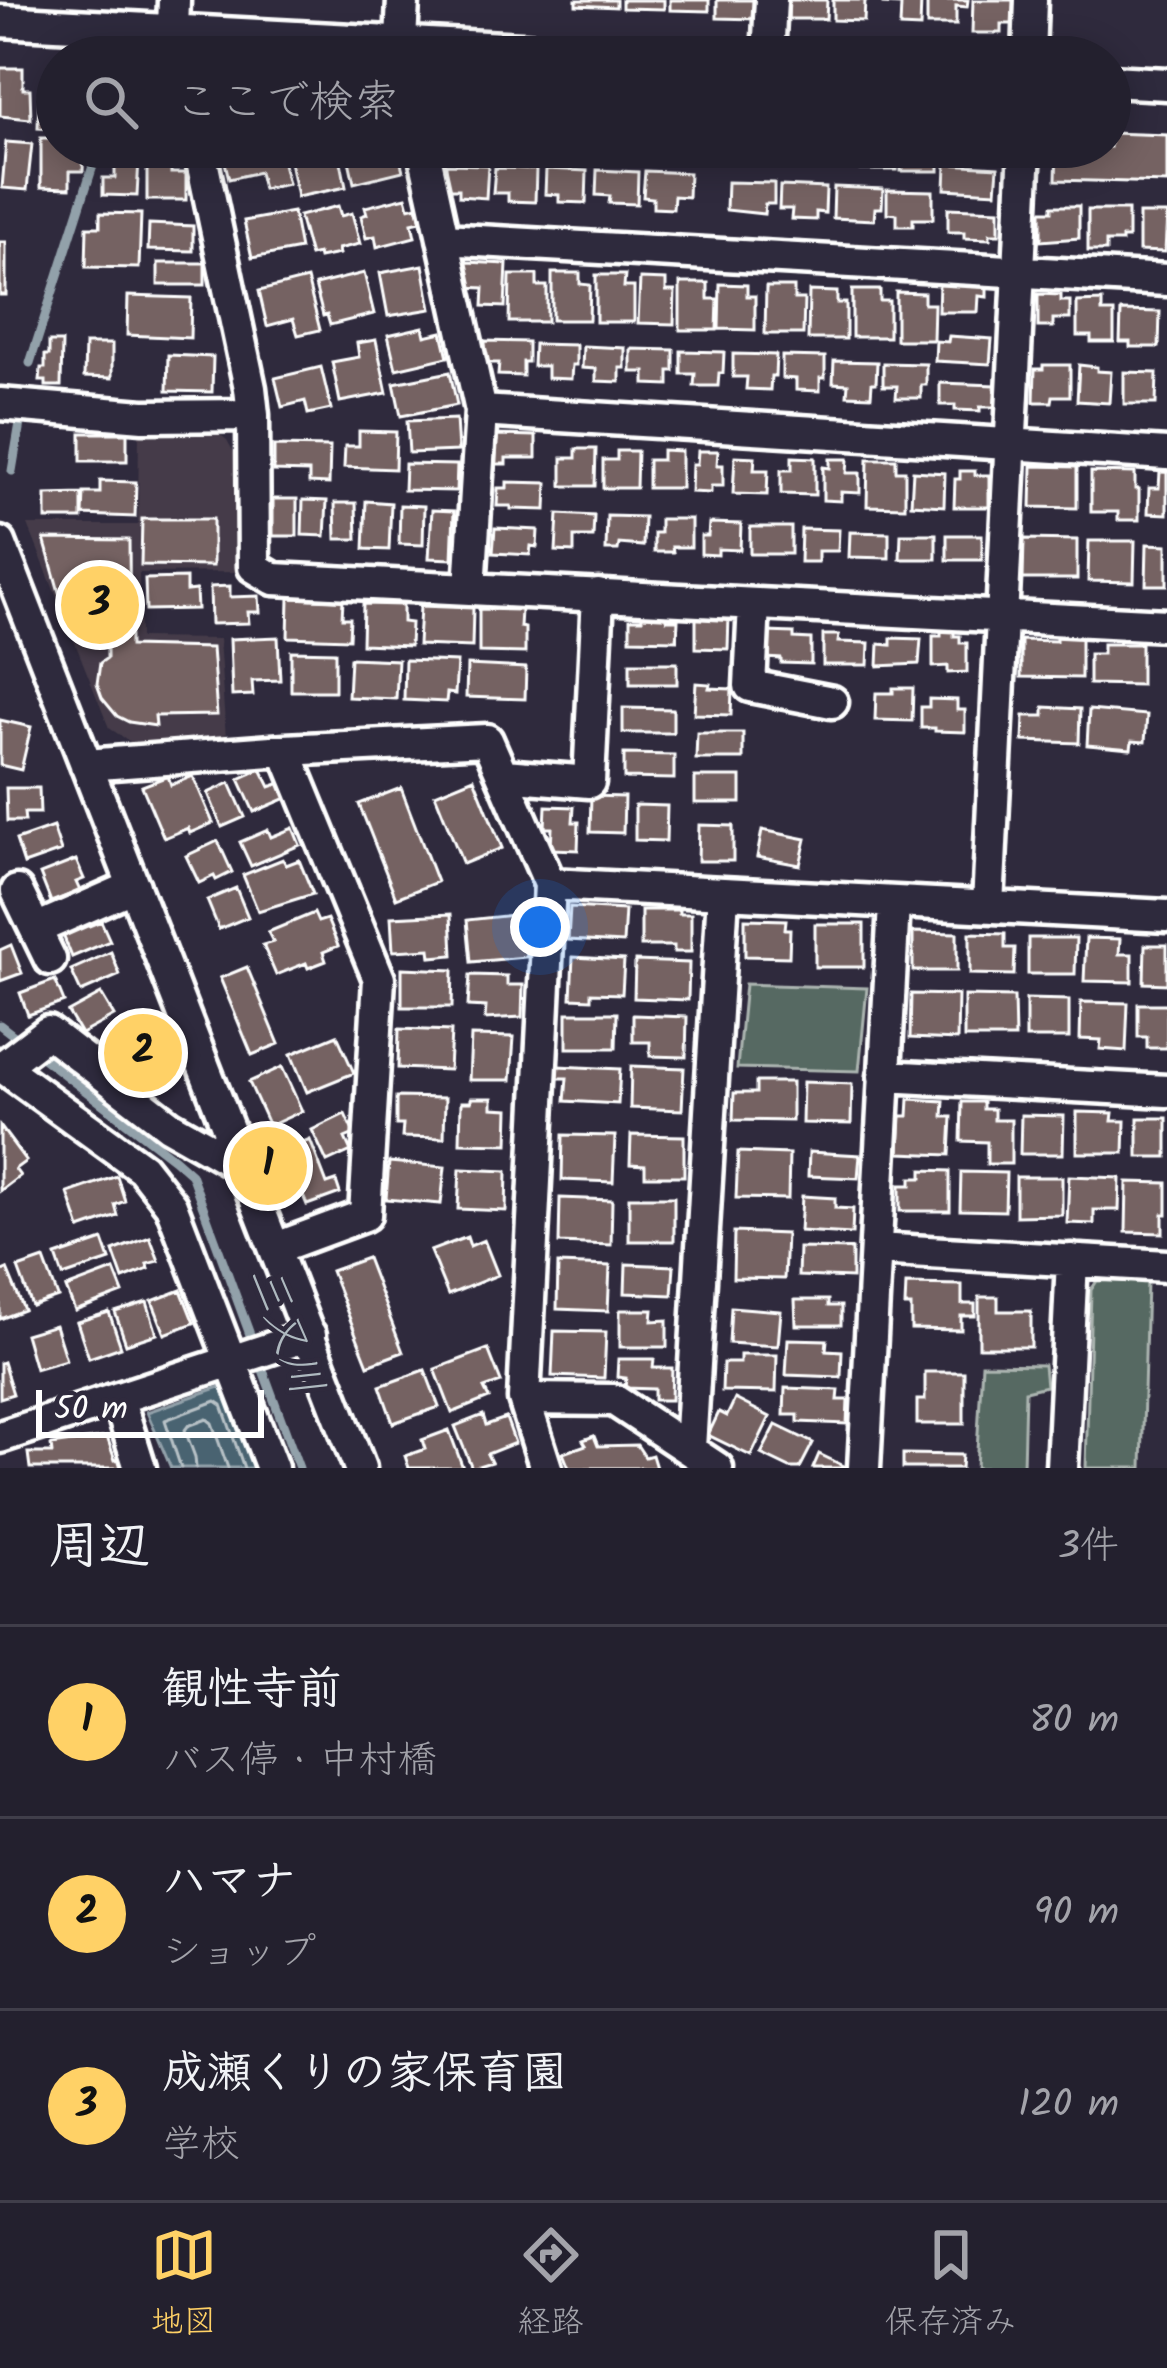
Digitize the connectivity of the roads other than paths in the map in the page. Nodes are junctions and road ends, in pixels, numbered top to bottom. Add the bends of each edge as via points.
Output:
1 (403, 0) edge
2 (771, 0) edge
3 (1031, 0) edge
4 (0, 21) edge
5 (176, 29) edge
6 (251, 36) edge
7 (402, 36) edge
8 (769, 36) edge
9 (1030, 36) edge
10 (1131, 82) edge
11 (1167, 84) edge
12 (203, 168) edge
13 (428, 168) edge
14 (1024, 168) edge
15 (443, 239) junction
16 (1020, 272) junction
17 (1167, 280) edge
18 (0, 404) edge
19 (481, 411) junction
20 (253, 415) junction
21 (1011, 445) junction
22 (1167, 454) edge
23 (0, 544) edge
24 (470, 589) junction
25 (598, 596) junction
26 (754, 604) junction
27 (1002, 616) junction
28 (1167, 626) edge
29 (832, 702) dead end
30 (285, 750) junction
31 (86, 765) junction
32 (504, 775) junction
33 (550, 884) junction
34 (134, 886) junction
35 (17, 890) dead end
36 (723, 894) junction
37 (894, 904) junction
38 (988, 906) junction
39 (1167, 916) edge
40 (36, 928) junction
41 (50, 958) dead end
42 (4, 1064) edge
43 (884, 1076) junction
44 (1167, 1091) edge
45 (244, 1168) junction
46 (276, 1248) junction
47 (876, 1249) junction
48 (1072, 1260) junction
49 (1167, 1266) edge
50 (310, 1335) junction
51 (238, 1359) junction
52 (118, 1398) junction
53 (524, 1399) junction
54 (0, 1437) edge
55 (690, 1448) junction
56 (140, 1468) edge
57 (272, 1468) edge
58 (360, 1468) edge
59 (546, 1468) edge
60 (717, 1468) edge
61 (864, 1468) edge
62 (1062, 1468) edge

1 - 7 street
2 - 8 street
3 - 9 street
4 - 5 street
5 - 6 street
10 - 11 street
12 - 20 street
13 - 15 street
14 - 16 street
15 - 16 street
15 - 19 street
16 - 17 street
16 - 21 street
18 - 20 street
19 - 21 street
19 - 24 street
20 - 24 street via 254,566 274,579
21 - 22 street
21 - 27 street
23 - 31 street
24 - 25 street
25 - 26 street
25 - 32 street via 589,782
26 - 27 street
26 - 29 street via 750,686
27 - 28 street
27 - 38 street
30 - 31 street
30 - 32 street via 487,740
30 - 46 street via 379,980 365,1214
31 - 34 street
32 - 33 street
33 - 36 street
33 - 53 street
34 - 40 street
34 - 45 street
35 - 40 street
36 - 37 street
36 - 55 street
37 - 38 street
37 - 43 street
38 - 39 street
40 - 41 street
42 - 45 street via 48,1032 170,1126
42 - 51 street via 142,1168 171,1205
43 - 44 street
43 - 47 street
45 - 46 street
46 - 50 street
47 - 48 street
47 - 61 street
48 - 49 street
48 - 62 street
50 - 51 street
50 - 58 street
51 - 52 street
51 - 57 street
52 - 54 street
52 - 56 street
53 - 55 street via 614,1400
53 - 59 street
55 - 60 street

